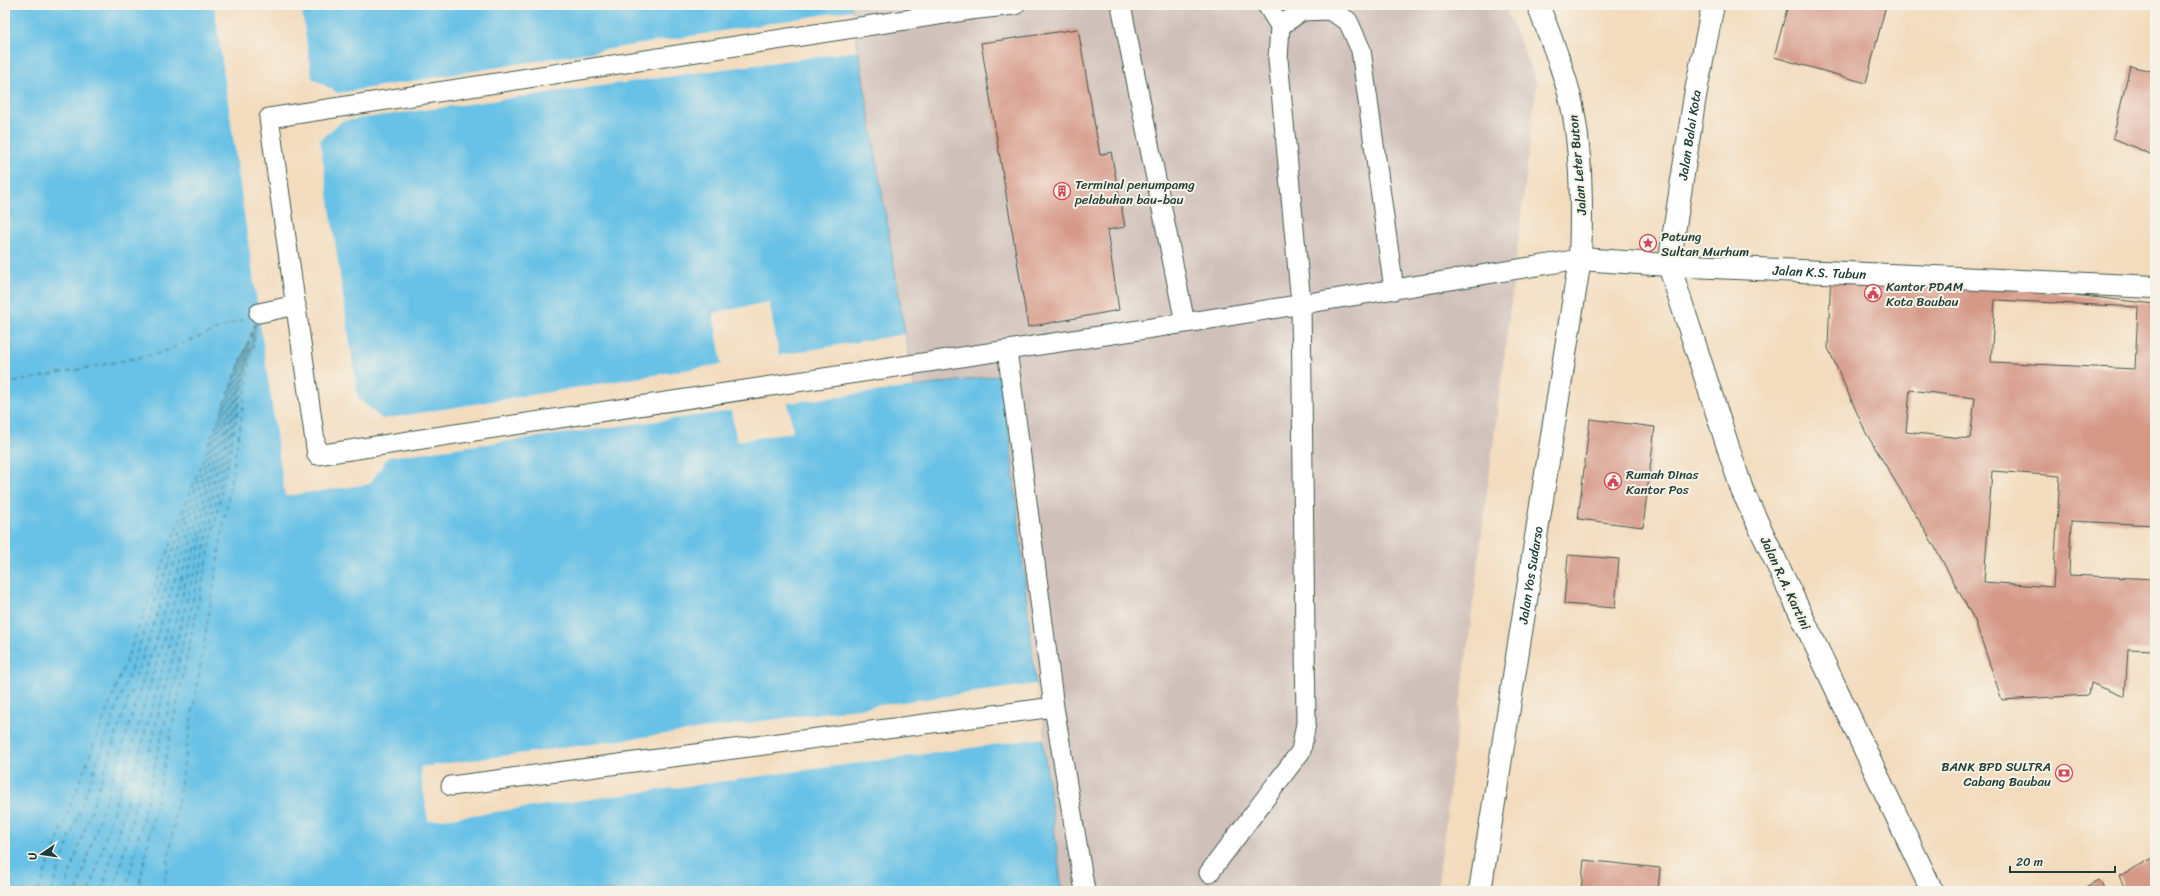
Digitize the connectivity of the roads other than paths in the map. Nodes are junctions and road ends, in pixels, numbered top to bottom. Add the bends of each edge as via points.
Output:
1 (1015, 5) edge
2 (1121, 5) edge
3 (1267, 5) edge
4 (1538, 5) edge
5 (1713, 5) edge
6 (1280, 26) junction
7 (1580, 259) junction
8 (1669, 265) junction
9 (2155, 287) edge
10 (1394, 290) junction
11 (1301, 303) junction
12 (296, 305) junction
13 (259, 312) dead end
14 (1185, 323) junction
15 (1007, 350) junction
16 (1054, 707) junction
17 (451, 786) dead end
18 (1209, 873) dead end
19 (1085, 891) edge
20 (1480, 891) edge
21 (1932, 891) edge

1 - 12 lane via 269,118
2 - 14 lane
3 - 6 lane
4 - 7 main road, Jalan Leter Buton via 1558,58 1574,115 1583,201
5 - 8 main road, Jalan Balai Kota via 1695,96
6 - 10 lane via 1302,10 1329,10 1348,21 1362,50
6 - 11 lane via 1278,59
7 - 8 main road, Jalan K.S. Tubun
7 - 10 lane
7 - 20 main road, Jalan Yos Sudarso
8 - 9 main road, Jalan K.S. Tubun
8 - 21 main road, Jalan R.A. Kartini via 1742,490
10 - 11 lane
11 - 14 lane
11 - 18 lane via 1306,723 1301,751
12 - 13 lane
12 - 15 lane via 317,455
14 - 15 lane
15 - 16 lane
16 - 17 lane
16 - 19 lane

